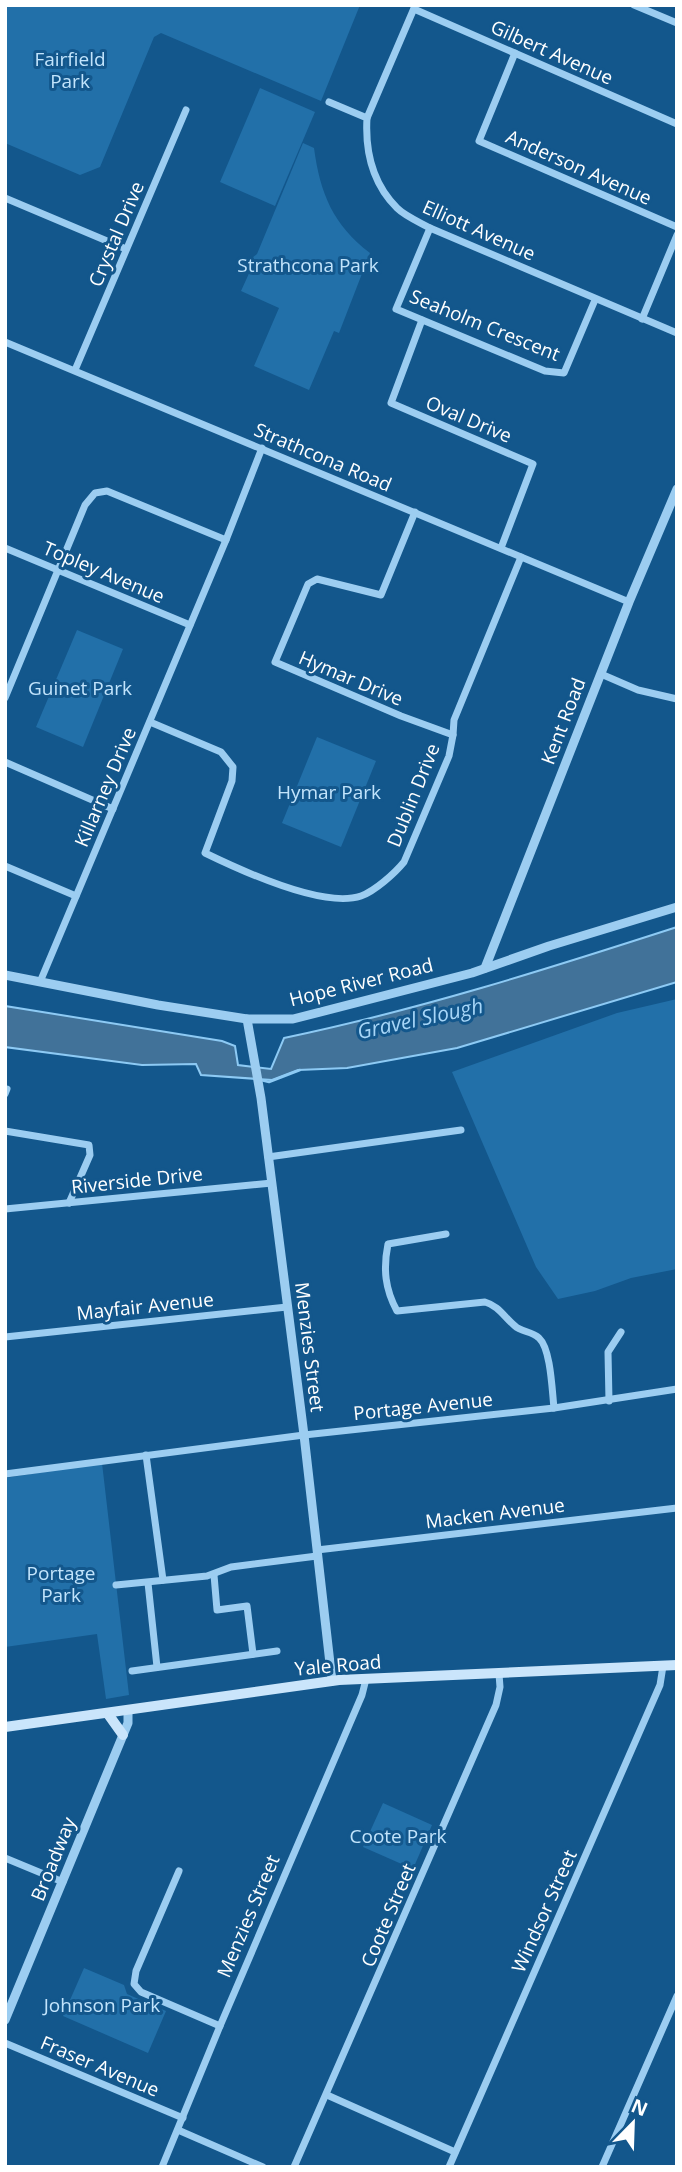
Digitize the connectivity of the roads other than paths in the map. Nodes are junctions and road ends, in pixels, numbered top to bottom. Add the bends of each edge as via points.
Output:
1 (634, 5) edge
2 (415, 7) edge
3 (677, 23) edge
4 (515, 53) junction
5 (329, 102) dead end
6 (186, 110) dead end
7 (367, 118) junction
8 (677, 124) edge
9 (5, 198) edge
10 (677, 227) edge
11 (430, 228) junction
12 (677, 235) edge
13 (126, 249) junction
14 (595, 300) junction
15 (642, 319) junction
16 (422, 320) junction
17 (677, 333) edge
18 (5, 342) edge
19 (75, 370) junction
20 (262, 448) junction
21 (677, 489) edge
22 (415, 512) junction
23 (226, 540) junction
24 (5, 548) edge
25 (500, 548) junction
26 (521, 556) junction
27 (58, 570) junction
28 (629, 601) junction
29 (190, 625) junction
30 (601, 674) junction
31 (5, 698) edge
32 (677, 699) edge
33 (150, 722) junction
34 (453, 735) junction
35 (5, 762) edge
36 (113, 809) junction
37 (5, 866) edge
38 (76, 896) junction
39 (677, 907) edge
40 (485, 968) junction
41 (5, 975) edge
42 (40, 982) junction
43 (247, 1019) junction
44 (461, 1130) dead end
45 (5, 1131) edge
46 (268, 1157) junction
47 (272, 1183) junction
48 (69, 1203) junction
49 (5, 1209) edge
50 (446, 1234) dead end
51 (287, 1307) junction
52 (621, 1332) dead end
53 (5, 1337) edge
54 (677, 1389) edge
55 (608, 1401) junction
56 (554, 1408) junction
57 (304, 1435) junction
58 (146, 1455) junction
59 (5, 1474) edge
60 (677, 1508) edge
61 (317, 1553) junction
62 (214, 1575) junction
63 (163, 1580) junction
64 (148, 1583) junction
65 (116, 1585) dead end
66 (277, 1651) dead end
67 (253, 1654) junction
68 (663, 1665) junction
69 (677, 1665) edge
70 (157, 1667) junction
71 (132, 1671) dead end
72 (499, 1674) junction
73 (366, 1679) junction
74 (332, 1681) junction
75 (128, 1711) junction
76 (108, 1714) junction
77 (5, 1727) edge
78 (123, 1735) junction
79 (5, 1858) edge
80 (179, 1871) dead end
81 (63, 1882) junction
82 (677, 1996) edge
83 (5, 2020) edge
84 (220, 2026) junction
85 (5, 2043) edge
86 (327, 2095) junction
87 (183, 2118) junction
88 (178, 2130) junction
89 (456, 2152) junction
90 (162, 2167) edge
91 (263, 2167) edge
92 (294, 2167) edge
93 (449, 2167) edge
94 (602, 2167) edge

1 - 3 street
2 - 4 street, Gilbert Avenue
2 - 7 street
4 - 8 street, Gilbert Avenue
4 - 10 street, Anderson Avenue via 479,141
5 - 7 street
6 - 13 street, Crystal Drive
7 - 11 street, Elliott Avenue via 370,164 381,188 398,210
9 - 13 street
11 - 14 street, Elliott Avenue
11 - 16 street, Seaholm Crescent via 397,309
12 - 15 street
13 - 19 street, Crystal Drive
14 - 15 street, Elliott Avenue
14 - 16 street, Seaholm Crescent via 564,373 545,371
15 - 17 street, Elliott Avenue
16 - 25 street, Oval Drive via 391,403 533,464
18 - 19 street, Strathcona Road
19 - 20 street, Strathcona Road
20 - 22 street, Strathcona Road
20 - 23 street, Killarney Drive
21 - 28 street, Kent Road
22 - 25 street, Strathcona Road
22 - 34 street, Hymar Drive via 382,595 317,579 308,584 275,662
23 - 27 street via 107,491 95,493 85,505
23 - 29 street, Killarney Drive
24 - 27 street, Topley Avenue
25 - 26 street, Strathcona Road
26 - 28 street, Strathcona Road
26 - 34 street, Dublin Drive via 454,720
27 - 29 street, Topley Avenue
27 - 31 street
28 - 30 street, Kent Road
29 - 33 street, Killarney Drive
30 - 32 street via 638,690
30 - 40 street, Kent Road
33 - 34 street, Dublin Drive via 221,752 233,767 205,853 285,887 328,899 361,896 404,862 449,756
33 - 36 street, Killarney Drive
35 - 36 street
36 - 38 street, Killarney Drive
37 - 38 street
38 - 42 street, Killarney Drive
39 - 40 street, Hope River Road
40 - 43 street, Hope River Road via 293,1019
41 - 42 street, Hope River Road
42 - 43 street, Hope River Road
43 - 46 street, Menzies Street
44 - 46 street
45 - 48 street via 89,1144 90,1155
46 - 47 street, Menzies Street
47 - 48 street, Riverside Drive
47 - 51 street, Menzies Street
48 - 49 street, Riverside Drive
50 - 56 street via 388,1244 386,1278 397,1311 492,1304 517,1329 541,1339
51 - 53 street, Mayfair Avenue
51 - 57 street, Menzies Street
52 - 55 street via 608,1352
54 - 55 street, Portage Avenue
55 - 56 street, Portage Avenue
56 - 57 street, Portage Avenue
57 - 58 street, Portage Avenue
57 - 61 street, Menzies Street
58 - 59 street, Portage Avenue
58 - 63 street
60 - 61 street, Macken Avenue
61 - 62 street, Macken Avenue via 231,1567
61 - 74 street, Menzies Street
62 - 63 street, Macken Avenue
62 - 67 street via 217,1610 247,1606
63 - 64 street, Macken Avenue
64 - 65 street, Macken Avenue
64 - 70 street
66 - 67 street
67 - 70 street
68 - 69 main road, Yale Road
68 - 72 main road, Yale Road
68 - 89 street, Windsor Street via 660,1685
70 - 71 street
72 - 73 main road, Yale Road
72 - 86 street, Coote Street via 496,1705
73 - 74 main road, Yale Road
73 - 84 street, Menzies Street
74 - 75 main road, Yale Road
75 - 76 main road, Yale Road
75 - 78 street, Broadway
76 - 77 main road, Yale Road
76 - 78 main road
78 - 81 street, Broadway
79 - 81 street
80 - 84 street via 134,1984 141,1992
81 - 83 street, Broadway
82 - 94 street
84 - 87 street, Menzies Street
85 - 87 street, Fraser Avenue
86 - 89 street
86 - 92 street, Coote Street
87 - 88 street, Menzies Street
88 - 90 street, Menzies Street
88 - 91 street
89 - 93 street, Windsor Street

